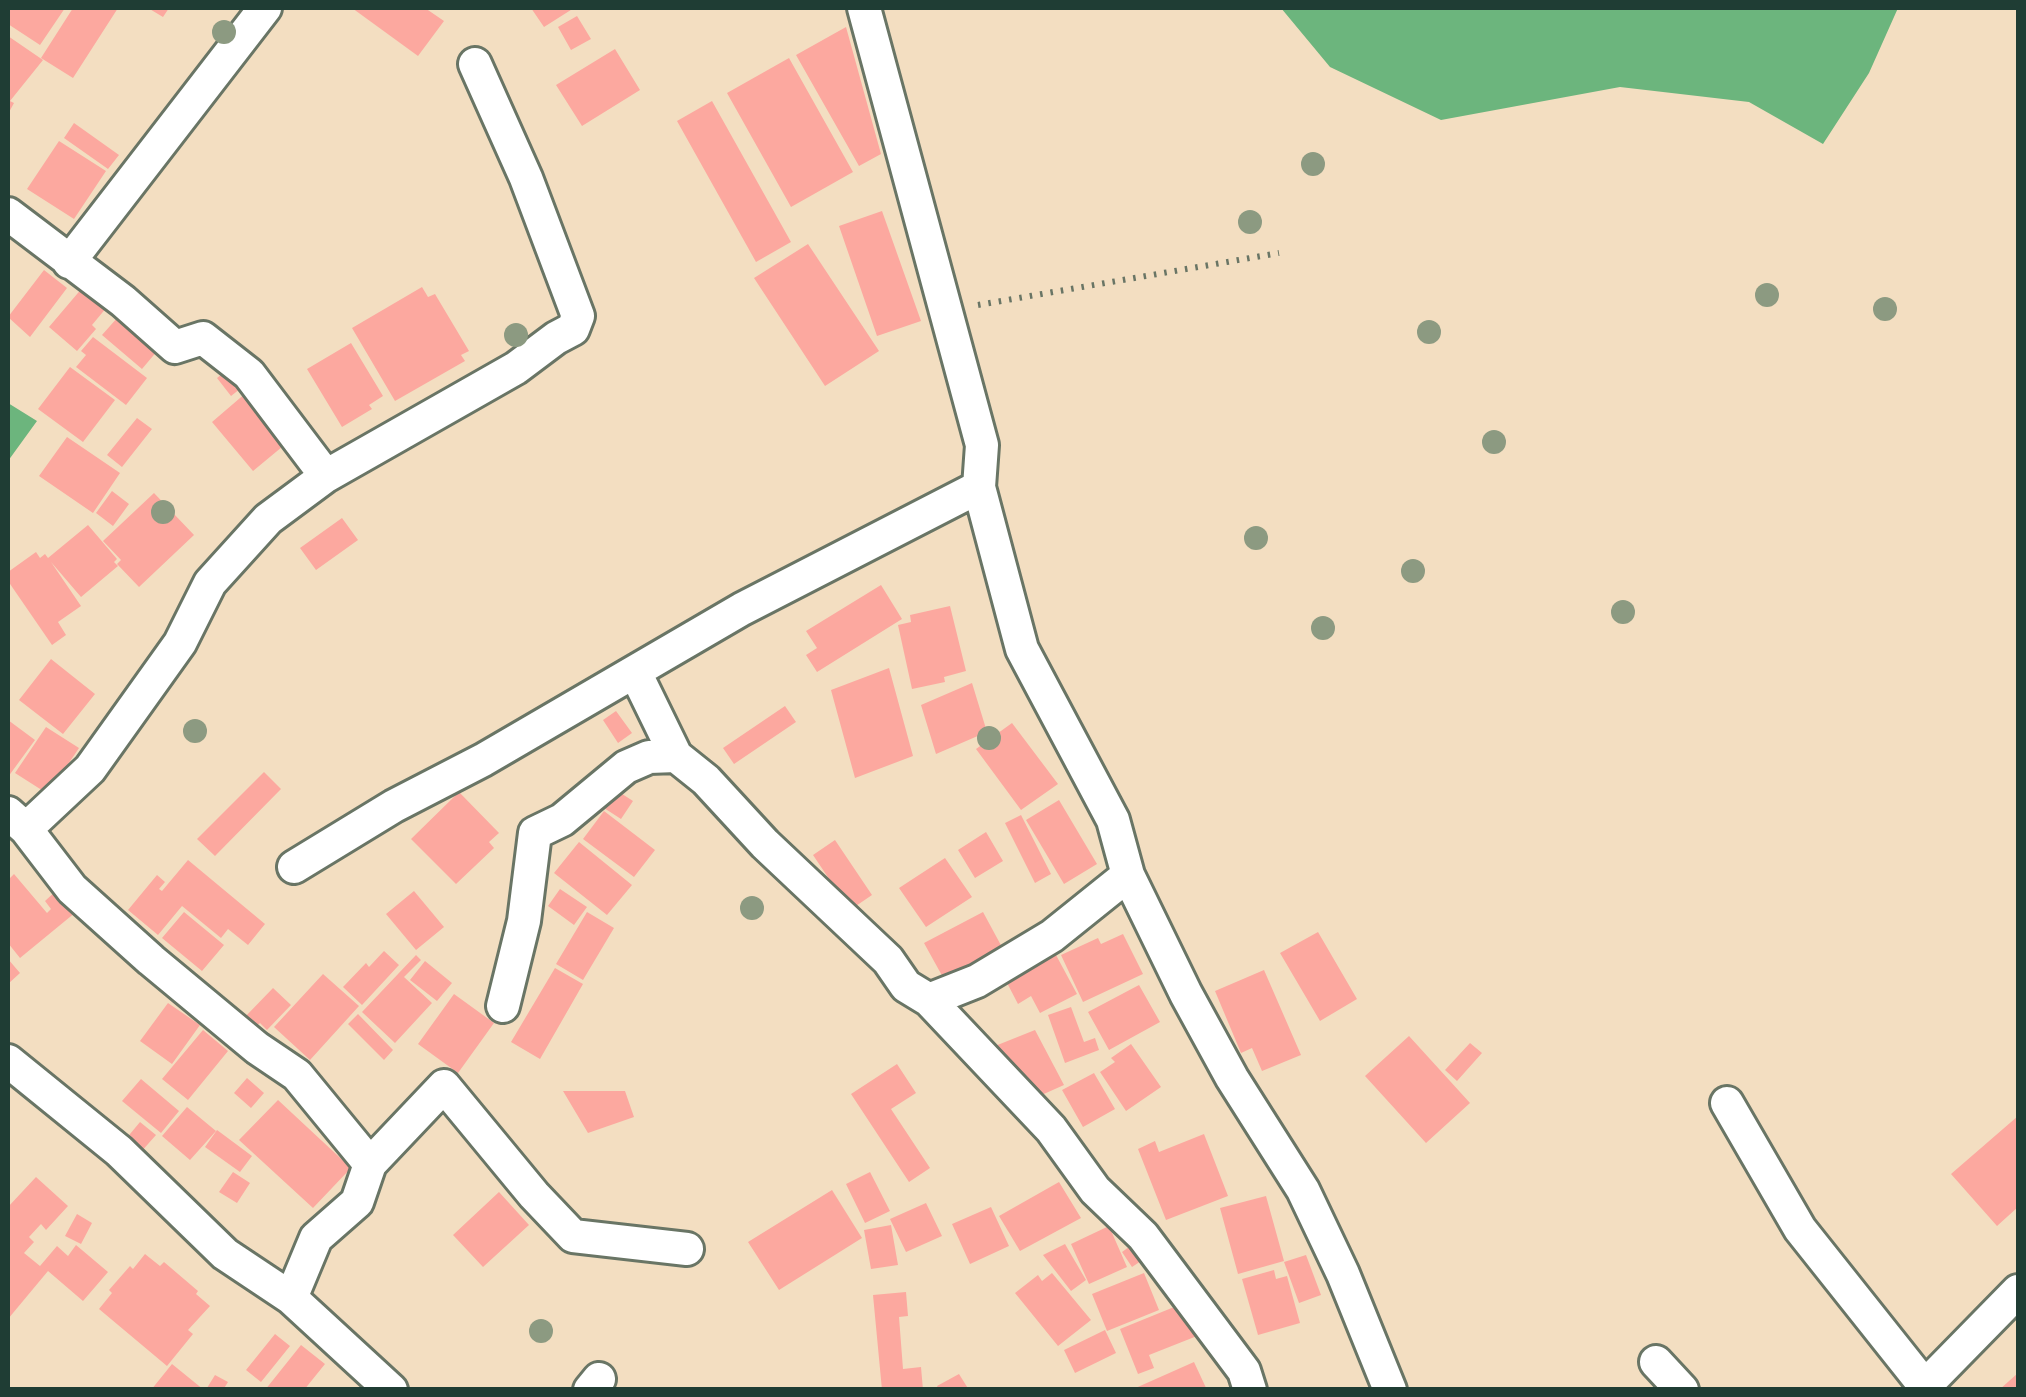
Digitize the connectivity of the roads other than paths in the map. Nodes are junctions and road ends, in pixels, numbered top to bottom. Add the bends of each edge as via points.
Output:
1 (265, 8) edge
2 (864, 8) edge
3 (474, 64) dead end
4 (8, 214) edge
5 (68, 262) junction
6 (326, 476) junction
7 (979, 487) junction
8 (635, 672) junction
9 (676, 756) junction
10 (17, 821) edge
11 (294, 867) dead end
12 (1128, 874) junction
13 (929, 1000) junction
14 (503, 1006) dead end
15 (8, 1061) edge
16 (1727, 1103) dead end
17 (370, 1164) junction
18 (687, 1249) dead end
19 (2018, 1291) edge
20 (291, 1298) junction
21 (1656, 1362) dead end
22 (1927, 1388) edge
23 (391, 1390) edge
24 (1250, 1390) edge
25 (1390, 1390) edge
26 (1682, 1390) edge

1 - 5 street
2 - 7 street via 982,445
3 - 6 street via 578,316 573,329 516,368
4 - 5 street
5 - 6 street via 175,347 204,338 249,374
6 - 10 street via 268,519 210,583 180,643 100,756
7 - 8 street
7 - 12 street via 1022,648 1113,820
8 - 9 street
8 - 11 street
9 - 13 street via 888,960 906,986
9 - 14 street via 626,767 562,820 534,833 524,921
10 - 17 street via 72,889 297,1075
12 - 13 street via 1052,936 977,981
12 - 25 street via 1232,1078 1303,1190
13 - 24 street via 1143,1236 1244,1370
15 - 20 street via 119,1151 225,1254
16 - 22 street via 1800,1230
17 - 18 street via 444,1086 572,1236
17 - 20 street via 358,1202 316,1238
19 - 22 street
20 - 23 street
21 - 26 street

